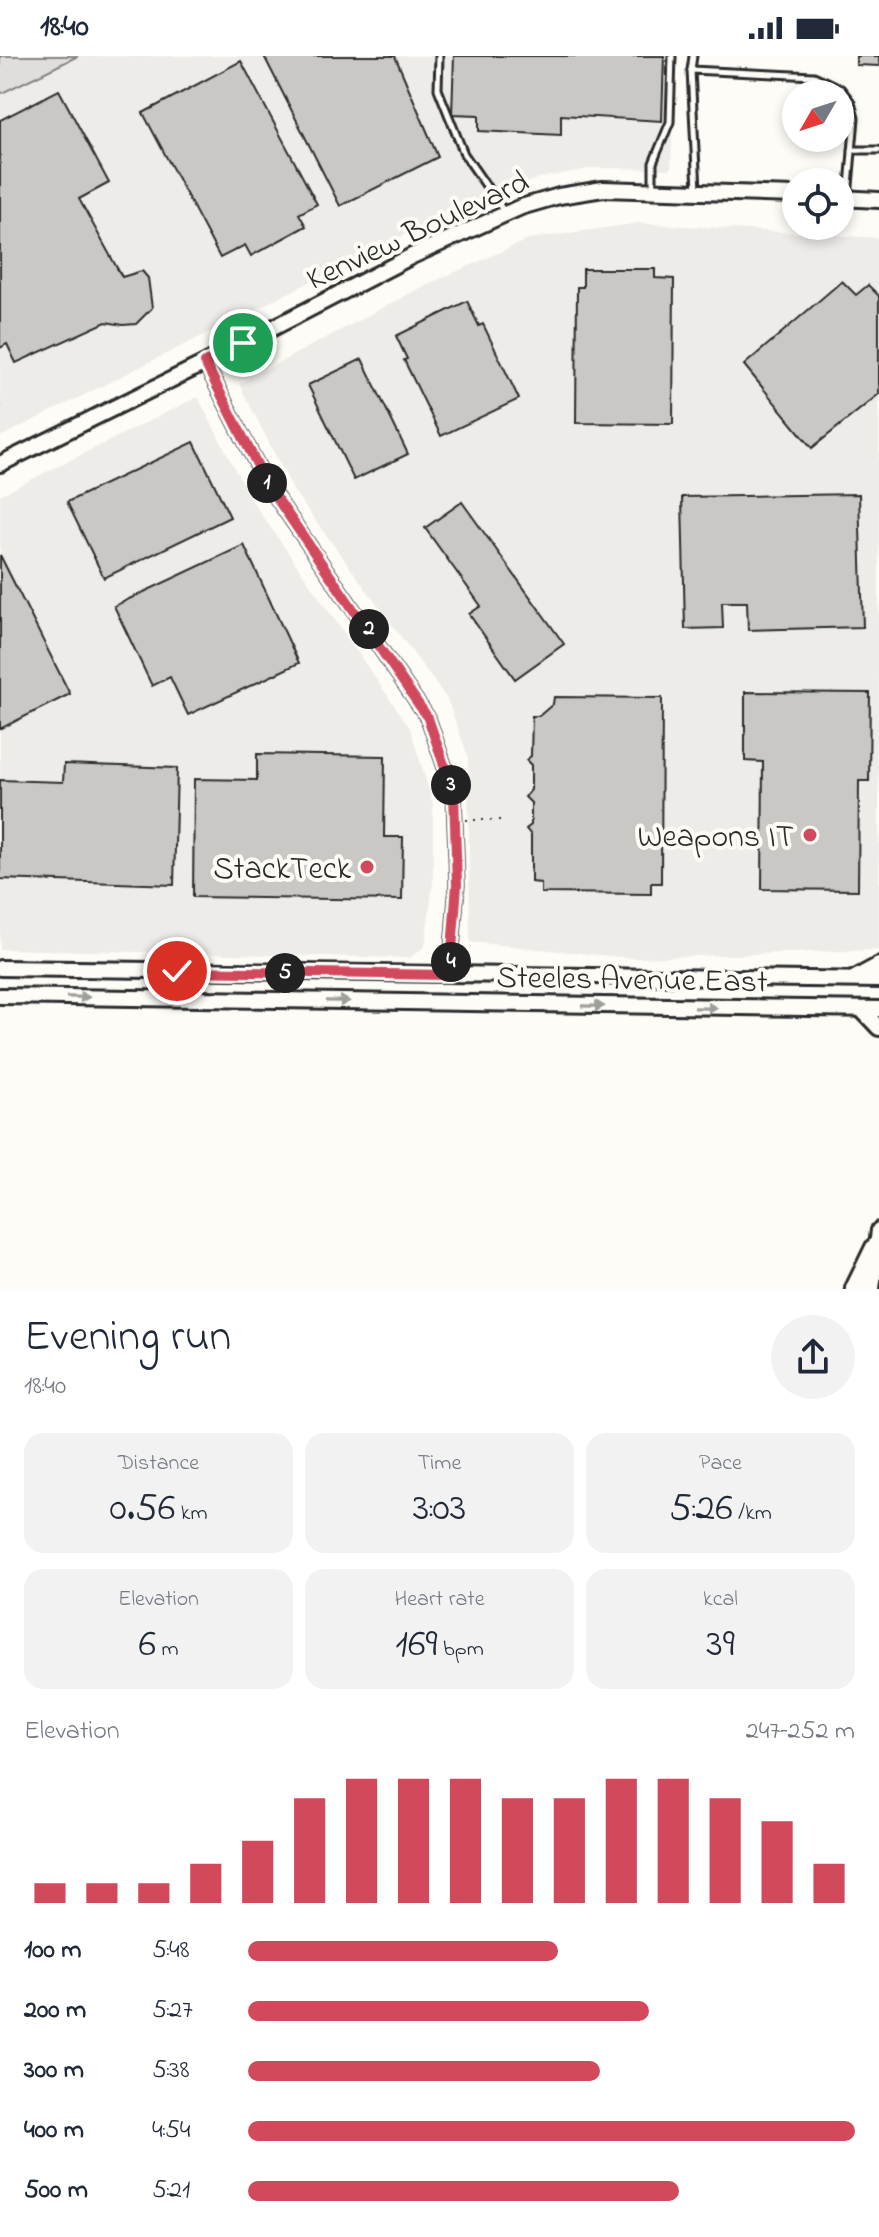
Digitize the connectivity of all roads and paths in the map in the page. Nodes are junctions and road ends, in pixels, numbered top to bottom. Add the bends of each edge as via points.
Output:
1 (439, 56) edge
2 (672, 56) edge
3 (693, 56) edge
4 (691, 70) junction
5 (824, 80) edge
6 (854, 150) edge
7 (879, 150) edge
8 (653, 190) junction
9 (697, 190) junction
10 (782, 194) edge
11 (854, 199) edge
12 (879, 200) edge
13 (505, 214) junction
14 (205, 363) junction
15 (0, 464) edge
16 (455, 820) junction
17 (500, 820) dead end
18 (879, 965) edge
19 (0, 968) edge
20 (450, 975) junction
21 (851, 980) junction
22 (879, 980) edge
23 (0, 996) edge
24 (861, 1009) junction
25 (879, 1009) edge
26 (879, 1028) edge
27 (878, 1239) edge
28 (856, 1289) edge
29 (872, 1289) edge

1 - 13 lane via 438,89 464,154
2 - 8 lane via 670,122 653,163
3 - 4 lane
4 - 5 lane
4 - 9 lane
6 - 7 lane
8 - 9 main road, Kenview Boulevard
8 - 13 main road, Kenview Boulevard via 603,189 559,196
9 - 10 main road, Kenview Boulevard
11 - 12 main road
13 - 14 main road, Kenview Boulevard
14 - 15 main road, Kenview Boulevard
14 - 16 street via 267,484 428,718 454,794
16 - 17 path
16 - 20 street via 457,885
18 - 21 main road
19 - 20 main road, Steeles Avenue East
20 - 21 main road, Steeles Avenue East
21 - 22 main road, Steeles Avenue East
23 -> 24 main road, Steeles Avenue East
24 - 25 main road, Steeles Avenue East
24 - 26 main road
27 - 28 highway
27 - 29 main road

